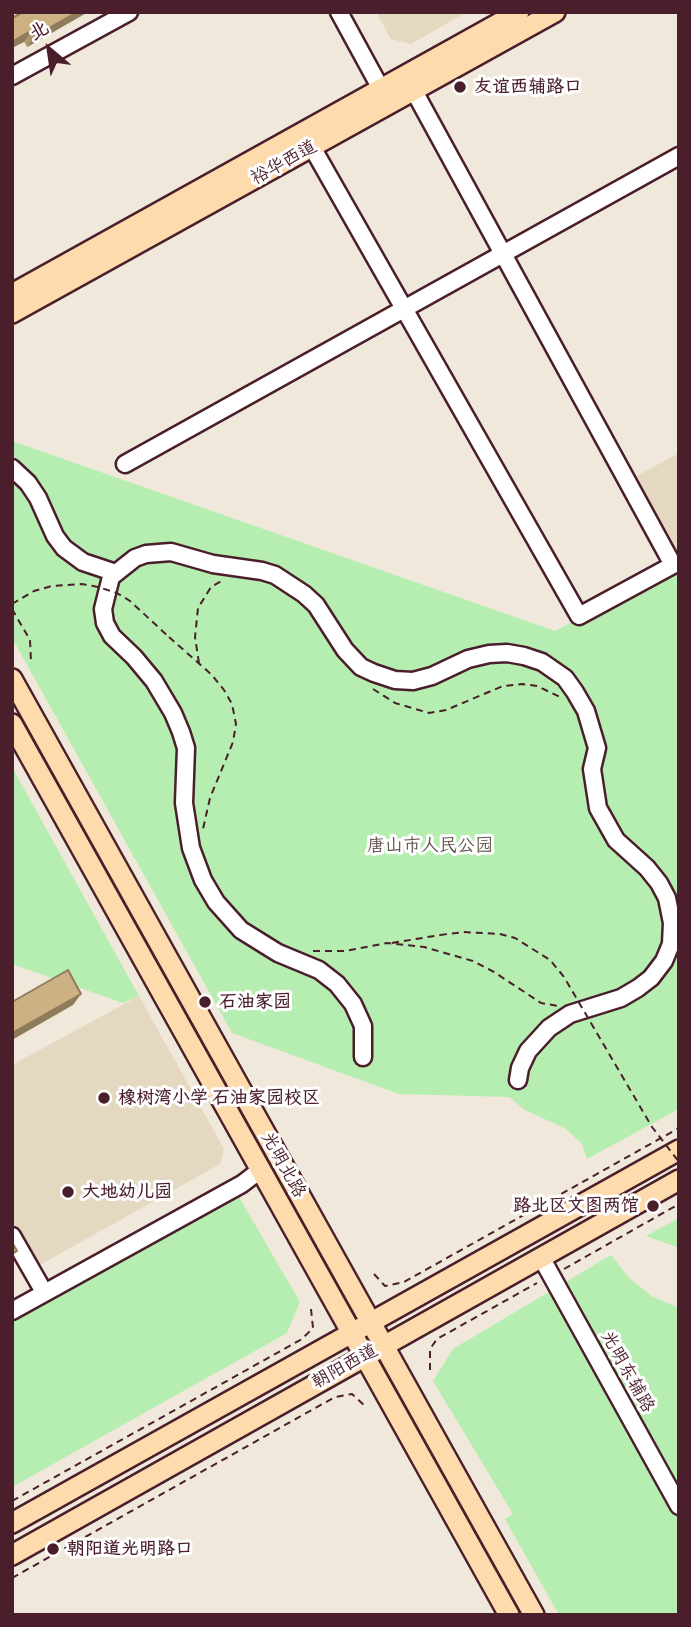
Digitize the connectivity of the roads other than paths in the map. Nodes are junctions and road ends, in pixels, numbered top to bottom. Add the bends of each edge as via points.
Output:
1 (129, 12) edge
2 (339, 12) edge
3 (519, 12) edge
4 (555, 12) edge
5 (12, 76) edge
6 (381, 89) junction
7 (414, 91) junction
8 (312, 147) junction
9 (679, 156) edge
10 (503, 254) junction
11 (12, 293) edge
12 (404, 309) junction
13 (12, 313) edge
14 (125, 464) dead end
15 (12, 468) edge
16 (116, 573) junction
17 (12, 679) edge
18 (12, 724) edge
19 (675, 945) edge
20 (363, 1057) dead end
21 (518, 1080) dead end
22 (679, 1150) edge
23 (259, 1171) junction
24 (679, 1180) edge
25 (12, 1236) edge
26 (541, 1257) junction
27 (40, 1285) junction
28 (12, 1301) edge
29 (12, 1311) edge
30 (370, 1321) junction
31 (350, 1332) junction
32 (384, 1345) junction
33 (364, 1356) junction
34 (679, 1506) edge
35 (12, 1523) edge
36 (12, 1555) edge
37 (509, 1615) edge
38 (534, 1615) edge

1 - 5 street
2 - 6 street
3 - 6 main road, 裕华西道
4 - 7 main road, 裕华西道
6 - 11 main road, 裕华西道
7 - 8 main road, 裕华西道
7 - 10 street
8 - 12 street
8 - 13 main road, 裕华西道
9 - 10 street
10 - 12 street
10 - 12 street via 673,565 579,616
12 - 14 street
15 - 16 street via 38,498 64,548 83,562
16 - 19 street via 135,558 171,552 275,575 316,605 361,667 395,680 432,676 489,654 524,656 555,669 575,692 592,730 597,748 593,769 598,808 616,840 659,883 667,898
16 - 20 street via 103,609 105,623 154,681 181,732 186,748 191,848 203,880 241,930 337,984 363,1026
17 - 30 main road, 光明北路
18 - 23 main road, 光明北路
19 - 21 street via 652,978 638,988 621,999 570,1014 549,1028 528,1051
22 - 30 main road, 朝阳西道
23 - 27 street via 237,1175
23 - 29 street
23 - 31 main road, 光明北路
24 - 26 main road, 朝阳西道
25 - 27 street
26 - 32 main road, 朝阳西道
26 - 34 street, 光明东辅路
27 - 28 street
30 - 31 main road, 朝阳西道
30 - 32 main road, 光明北路
31 - 33 main road, 光明北路
31 - 35 main road, 朝阳西道
32 - 33 main road, 朝阳西道
32 - 38 main road, 光明北路
33 - 36 main road, 朝阳西道
33 - 37 main road, 光明北路

